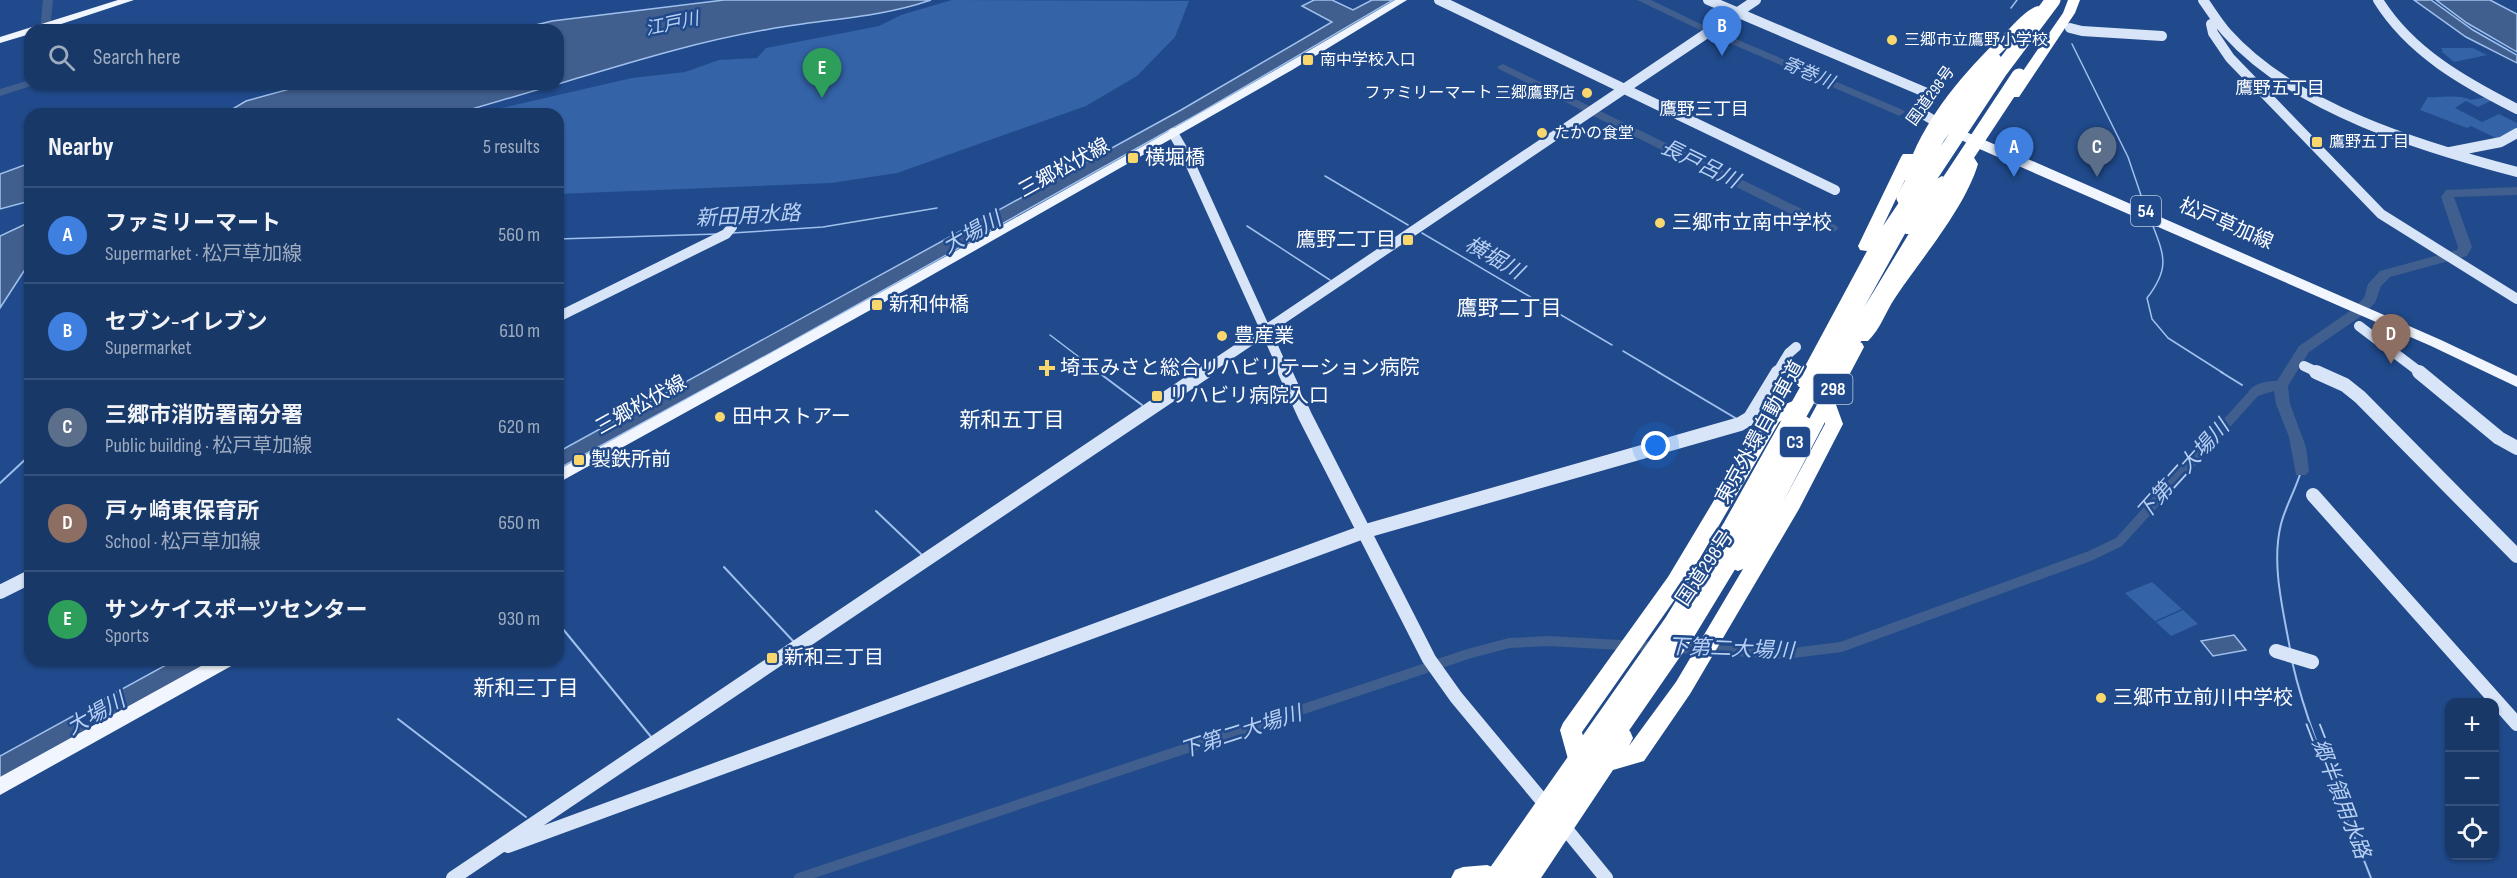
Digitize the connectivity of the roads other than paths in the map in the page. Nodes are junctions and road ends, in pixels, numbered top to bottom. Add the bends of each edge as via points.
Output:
1 (129, 0) edge
2 (1402, 0) edge
3 (1439, 0) edge
4 (1708, 0) edge
5 (1756, 0) edge
6 (2053, 0) edge
7 (2063, 0) edge
8 (2069, 0) edge
9 (2074, 0) edge
10 (2088, 0) edge
11 (2203, 0) edge
12 (2378, 0) edge
13 (2038, 3) edge
14 (1737, 12) junction
15 (2218, 22) junction
16 (51, 24) edge
17 (2070, 28) junction
18 (24, 33) edge
19 (2162, 36) dead end
20 (2008, 39) junction
21 (0, 40) edge
22 (1997, 60) junction
23 (2024, 69) junction
24 (1623, 89) junction
25 (1958, 93) junction
26 (2009, 101) junction
27 (2517, 109) edge
28 (1938, 123) junction
29 (1173, 133) junction
30 (2517, 133) edge
31 (1980, 142) junction
32 (1942, 146) dead end
33 (1919, 151) junction
34 (2447, 153) junction
35 (1964, 156) junction
36 (2517, 172) edge
37 (1836, 190) dead end
38 (1911, 196) junction
39 (732, 226) dead end
40 (1879, 264) junction
41 (2517, 299) edge
42 (564, 313) edge
43 (2374, 313) junction
44 (2359, 326) dead end
45 (1834, 328) junction
46 (1266, 330) junction
47 (1862, 337) junction
48 (1796, 347) dead end
49 (2304, 366) dead end
50 (2517, 376) edge
51 (2517, 382) edge
52 (1823, 398) junction
53 (2517, 448) edge
54 (564, 474) edge
55 (2313, 495) dead end
56 (1366, 531) junction
57 (2517, 556) edge
58 (24, 580) edge
59 (0, 592) edge
60 (2280, 652) dead end
61 (2309, 661) dead end
62 (216, 666) edge
63 (2517, 724) edge
64 (1608, 762) junction
65 (0, 787) edge
66 (1542, 800) junction
67 (1564, 827) junction
68 (490, 853) junction
69 (1528, 876) edge
70 (1489, 877) edge
71 (453, 878) edge
72 (1463, 878) edge
73 (1606, 878) edge

1 - 16 main road
2 - 29 main road, 三郷松伏線
3 - 24 street
4 - 14 street
5 - 14 street
6 - 40 highway, 東京外環自動車道 / C3, bridge via 1919,193
7 - 52 highway, 東京外環自動車道 / C3, bridge via 1925,195 1885,266
8 - 23 highway, 298
9 - 23 highway, 298
10 - 17 highway
11 - 15 street
12 - 27 street via 2388,16 2439,66
13 - 20 highway, 国道298号 / 298
13 - 22 highway
13 - 25 highway, 298 via 1965,75
14 - 24 street
14 - 28 street via 1927,93 1930,99 1918,111
15 - 34 street via 2256,59 2308,93 2359,119
15 - 41 street via 2211,24 2213,33 2230,58 2381,214
17 - 19 street
17 - 26 highway via 2018,99
18 - 21 main road
20 - 22 highway
20 - 25 highway, 国道298号 / 298
22 - 40 highway, bridge via 1971,88 1918,169
23 - 26 highway, 298
23 - 52 highway, bridge via 1949,182
24 - 37 street
24 - 46 street
25 - 28 highway, 国道298号 / 298
26 - 31 highway, 298
28 - 31 main road, 松戸草加線 / 54
28 - 33 highway, 国道298号 / 298
29 - 46 street
29 - 54 main road, 三郷松伏線
30 - 34 street via 2501,142
31 - 35 highway, 298
31 - 43 main road, 松戸草加線 / 54
32 - 38 highway, 国道298号 / 298
33 - 38 highway, 国道298号 / 298 via 1912,171
33 - 45 highway via 1911,152 1830,318
34 - 36 street
35 - 47 highway, 国道298号 / 298 via 1928,201 1892,262
35 - 47 highway, 298 via 1971,164 1967,177
38 - 45 highway, 国道298号 / 298 via 1870,258
39 - 42 street via 726,234
40 - 70 highway, 東京外環自動車道 / C3, bridge via 1733,527 1674,623
43 - 50 main road, 松戸草加線 / 54
43 - 51 main road, 松戸草加線 / 54
44 - 53 street via 2499,438
45 - 66 highway, 国道298号 / 298 via 1793,407 1773,417 1660,616
46 - 56 street via 1305,416
46 - 68 street
47 - 52 highway, 国道298号 / 298
48 - 56 street via 1746,421
49 - 57 street via 2345,385 2360,397
52 - 64 highway, 国道298号 / 298 via 1756,536
52 - 64 highway via 1834,423 1723,624 1636,754
52 - 69 highway, 東京外環自動車道 / C3, bridge via 1687,629
55 - 63 street
56 - 66 street via 1441,677
56 - 68 street
58 - 59 street
60 - 61 street
62 - 65 main road
64 - 67 highway, 国道298号 / 298
66 - 67 street
66 - 70 highway
67 - 69 highway, 国道298号 / 298
67 - 73 street
68 - 71 street
70 - 72 highway

